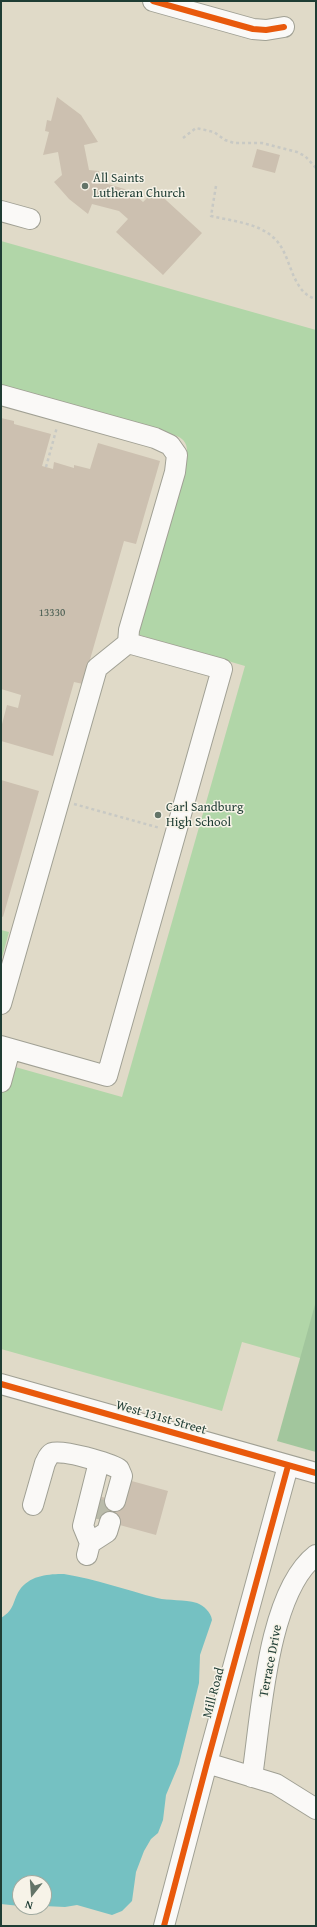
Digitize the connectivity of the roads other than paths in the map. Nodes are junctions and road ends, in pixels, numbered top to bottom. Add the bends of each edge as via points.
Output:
1 (153, 1) edge
2 (284, 27) dead end
3 (1, 211) edge
4 (30, 219) dead end
5 (1, 395) edge
6 (128, 643) junction
7 (1, 1004) edge
8 (6, 1047) edge
9 (1, 1082) edge
10 (1, 1384) edge
11 (107, 1464) junction
12 (288, 1466) junction
13 (316, 1473) edge
14 (107, 1498) tunnel mouth
15 (33, 1505) dead end
16 (101, 1520) tunnel mouth
17 (316, 1555) edge
18 (206, 1763) junction
19 (252, 1777) junction
20 (316, 1809) edge
21 (164, 1926) edge

1 - 2 street via 253,29
3 - 4 street
5 - 6 street via 155,438 175,450 176,467 129,630
6 - 7 street via 97,668
6 - 8 street via 222,669 107,1076
8 - 9 street
10 - 12 street, West 131st Street
11 - 14 street
11 - 15 street via 67,1453 52,1454 45,1463
11 - 16 street via 83,1526 90,1543
12 - 13 street, West 131st Street
12 - 18 street, Mill Road
17 - 19 street, Terrace Drive via 288,1593 280,1614 270,1651
18 - 19 street
18 - 21 street, Mill Road
19 - 20 street via 276,1784

